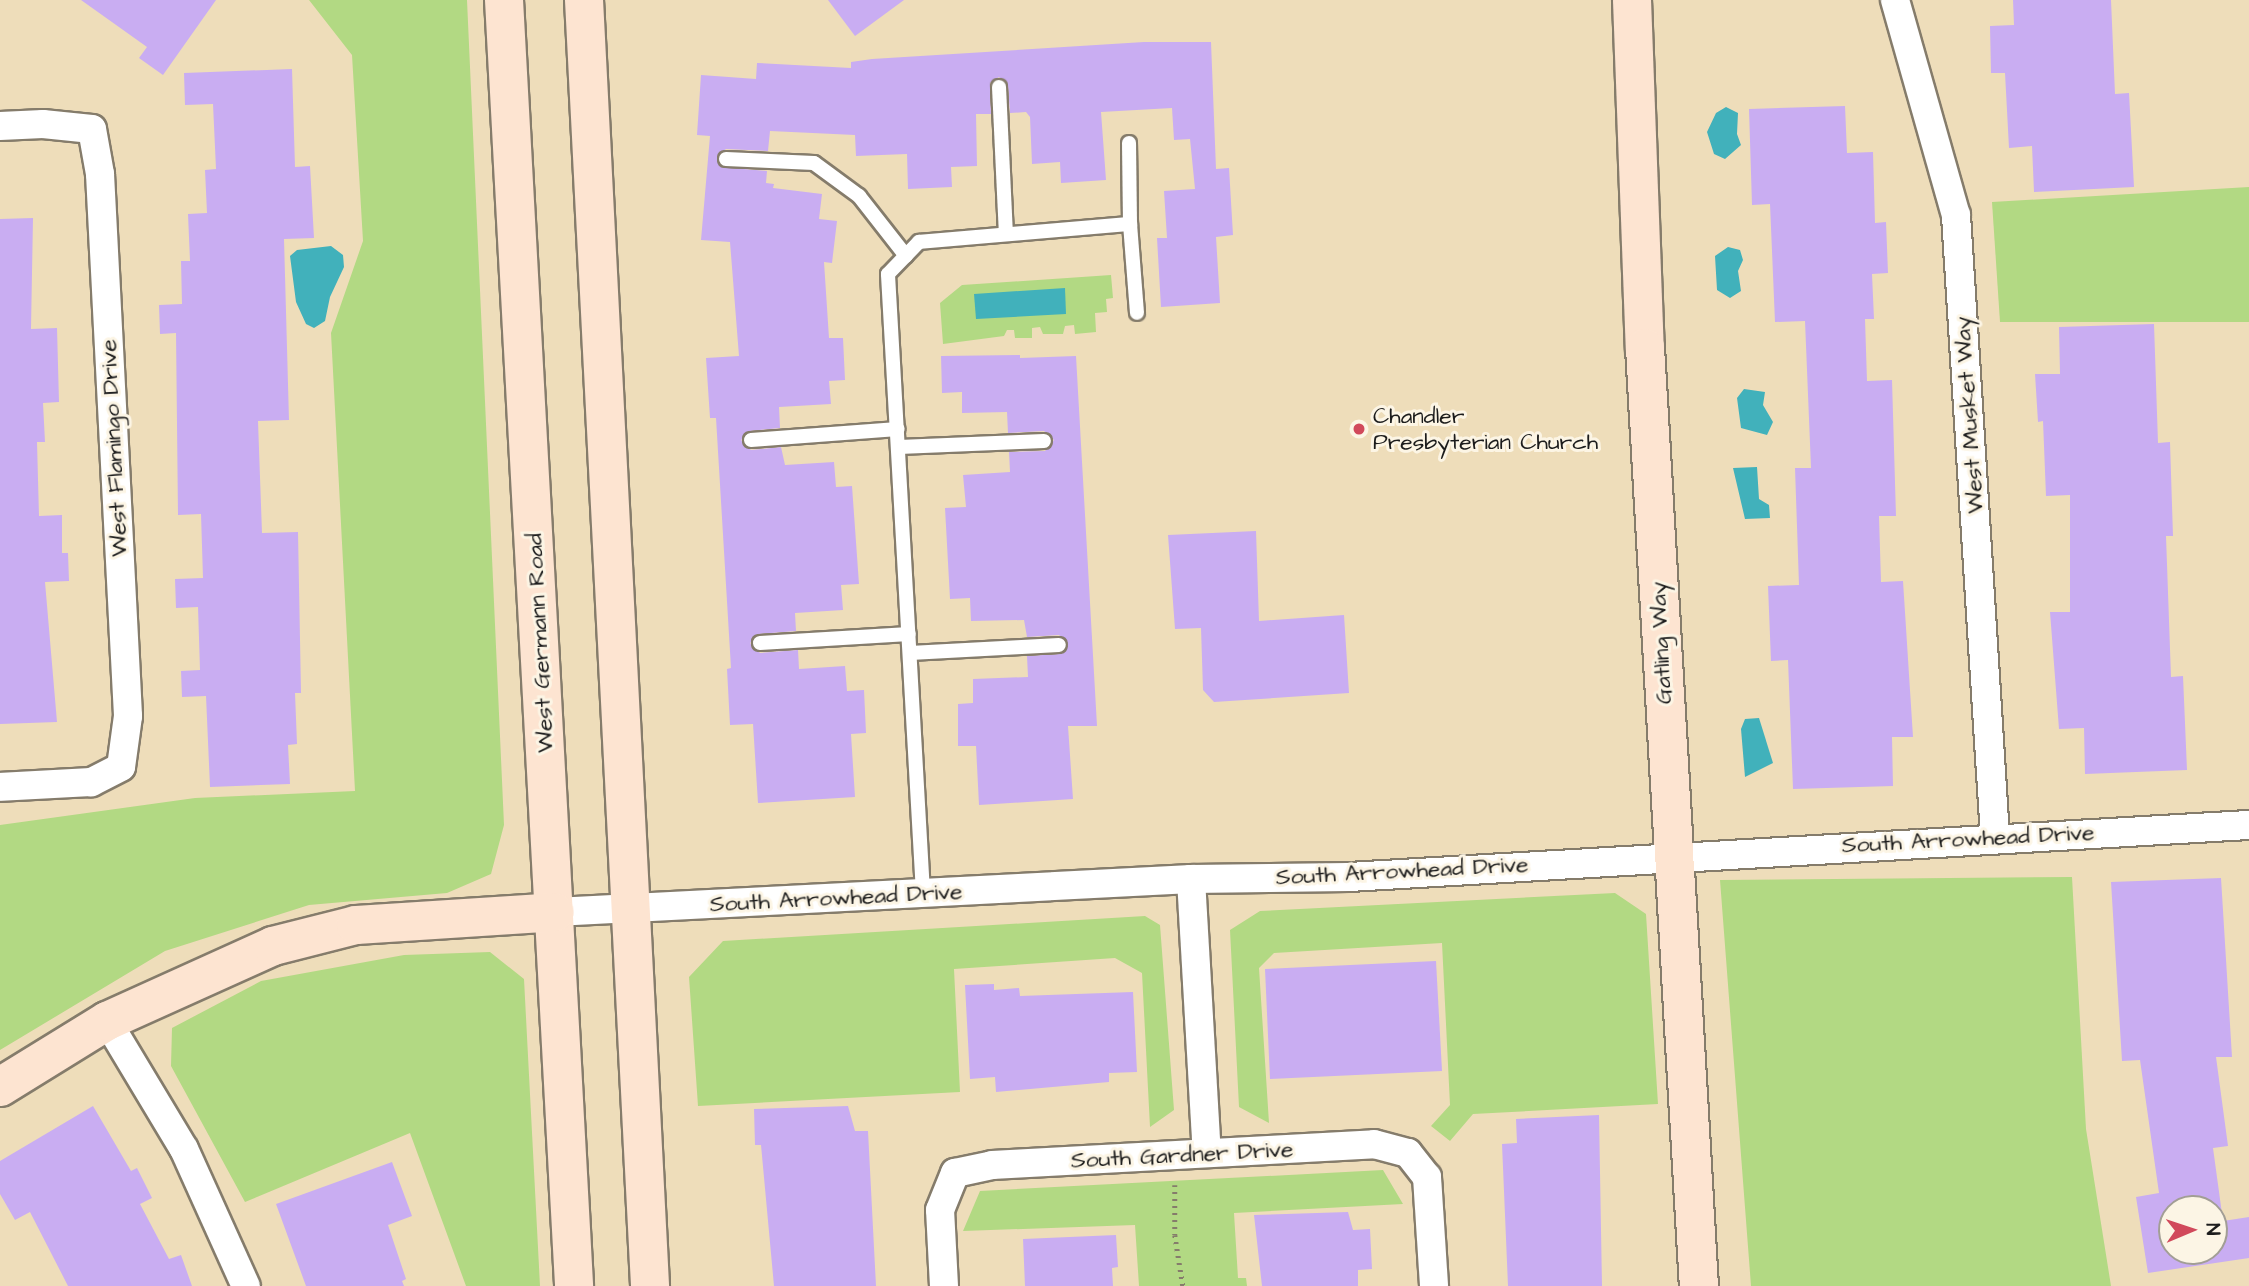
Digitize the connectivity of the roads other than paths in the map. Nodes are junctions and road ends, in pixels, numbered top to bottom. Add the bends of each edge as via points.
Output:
1 (504, 0) edge
2 (584, 0) edge
3 (1632, 0) edge
4 (1895, 0) edge
5 (999, 87) dead end
6 (0, 126) edge
7 (1129, 143) dead end
8 (726, 159) dead end
9 (1130, 224) junction
10 (1006, 234) junction
11 (906, 256) junction
12 (1137, 313) dead end
13 (898, 429) junction
14 (751, 440) dead end
15 (1044, 441) dead end
16 (899, 447) junction
17 (909, 634) junction
18 (760, 643) dead end
19 (1059, 646) dead end
20 (910, 653) junction
21 (0, 787) edge
22 (2249, 825) edge
23 (1995, 837) junction
24 (1672, 856) junction
25 (1191, 879) junction
26 (923, 893) junction
27 (630, 909) junction
28 (555, 912) junction
29 (107, 1021) junction
30 (0, 1087) edge
31 (1207, 1153) junction
32 (246, 1286) edge
33 (575, 1286) edge
34 (650, 1286) edge
35 (944, 1286) edge
36 (1434, 1286) edge
37 (1699, 1286) edge

1 - 28 main road, West Germann Road
2 - 27 main road
3 - 24 main road, Gatling Way
4 - 23 street, West Musket Way via 1956,215
5 - 10 lane
6 - 21 street, West Flamingo Drive via 92,129 100,174 128,716 121,767 91,782
7 - 9 lane
8 - 11 lane via 814,163 859,196
9 - 10 lane
9 - 12 lane
10 - 11 lane via 919,242
11 - 13 lane via 888,274
13 - 14 lane
13 - 16 lane
15 - 16 lane
16 - 17 lane
17 - 18 lane
17 - 20 lane
19 - 20 lane
20 - 26 lane
22 - 23 street, South Arrowhead Drive
23 - 24 street, South Arrowhead Drive
24 - 25 street, South Arrowhead Drive via 1349,877
24 - 37 main road, Gatling Way
25 - 26 street, South Arrowhead Drive
25 - 31 street
26 - 27 street, South Arrowhead Drive
27 - 28 street, South Arrowhead Drive
27 - 34 main road
28 - 29 main road via 356,925 272,946
28 - 33 main road, West Germann Road
29 - 30 main road
29 - 32 street via 184,1149
31 - 35 street, South Gardner Drive via 992,1165 955,1173 940,1210
31 - 36 street, South Gardner Drive via 1374,1144 1408,1153 1427,1177

